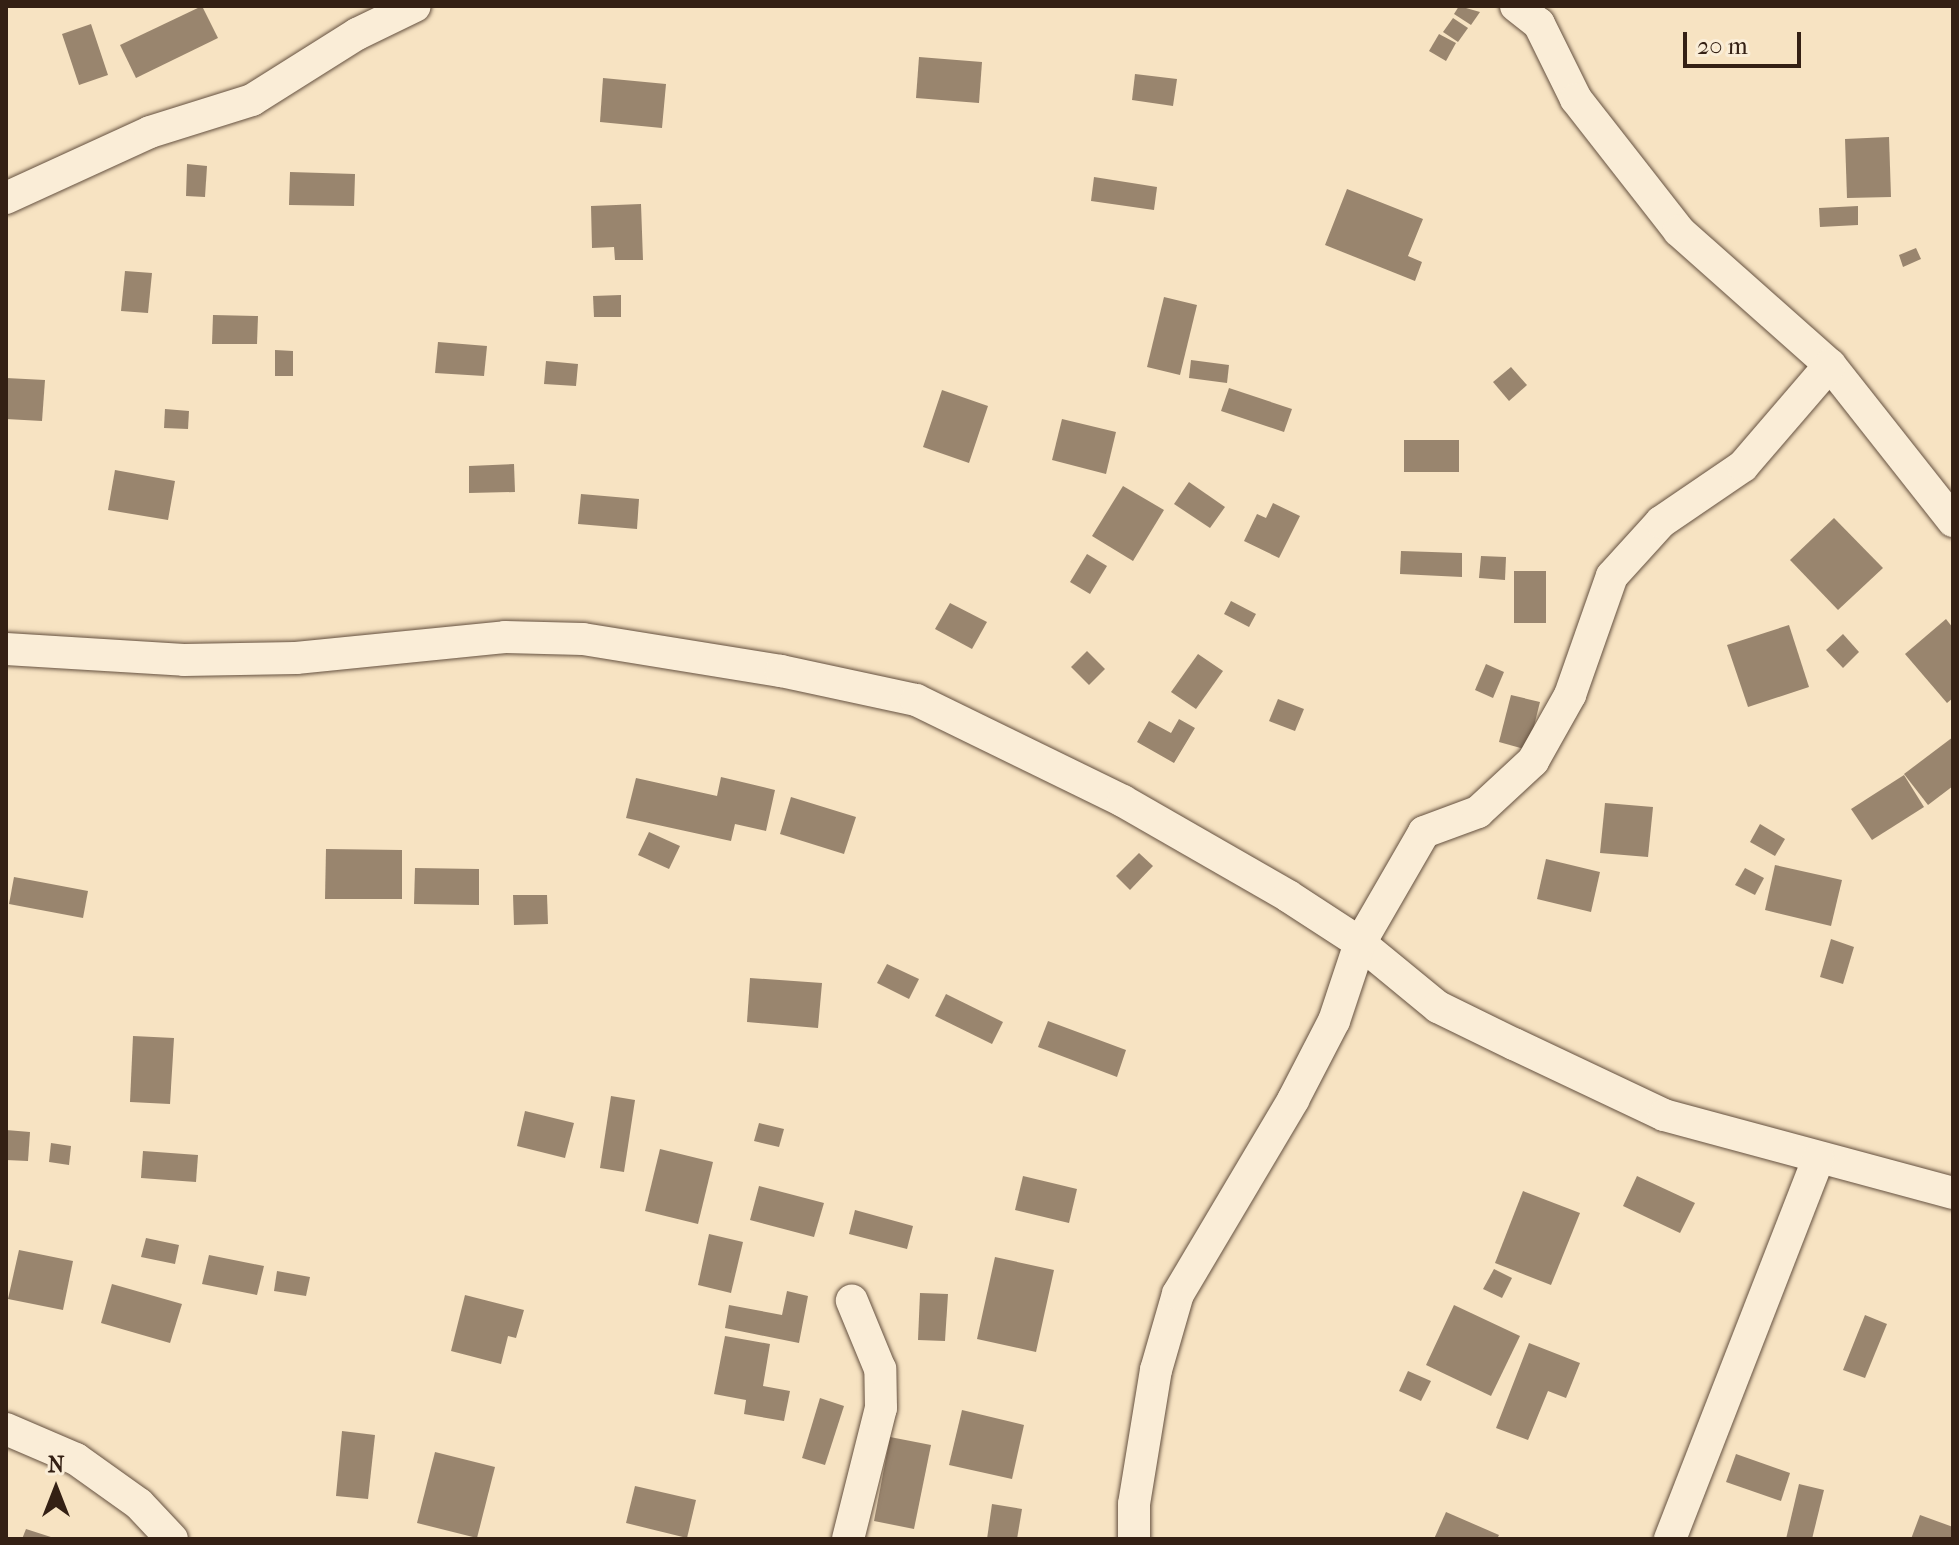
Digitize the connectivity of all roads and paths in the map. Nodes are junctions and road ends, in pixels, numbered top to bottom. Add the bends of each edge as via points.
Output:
1 (415, 6) edge
2 (1516, 6) edge
3 (6, 198) edge
4 (1830, 365) junction
5 (1953, 521) edge
6 (6, 649) edge
7 (1360, 943) junction
8 (1818, 1159) junction
9 (1953, 1193) edge
10 (852, 1301) dead end
11 (6, 1429) edge
12 (172, 1539) edge
13 (848, 1539) edge
14 (1134, 1539) edge
15 (1670, 1539) edge

1 - 3 street via 357,34 252,100 150,132
2 - 4 street via 1539,24 1576,99 1679,231
4 - 5 street
4 - 7 street via 1743,466 1661,522 1612,576 1570,695 1533,761 1478,812 1424,832
6 - 7 street via 254,658 505,637 583,639 916,700 1123,801
7 - 8 street via 1438,1007 1664,1115
7 - 14 street via 1334,1021 1178,1294 1156,1370 1134,1504
8 - 9 street
8 - 15 street
10 - 13 street via 880,1369 881,1408
11 - 12 street via 76,1459 139,1504

